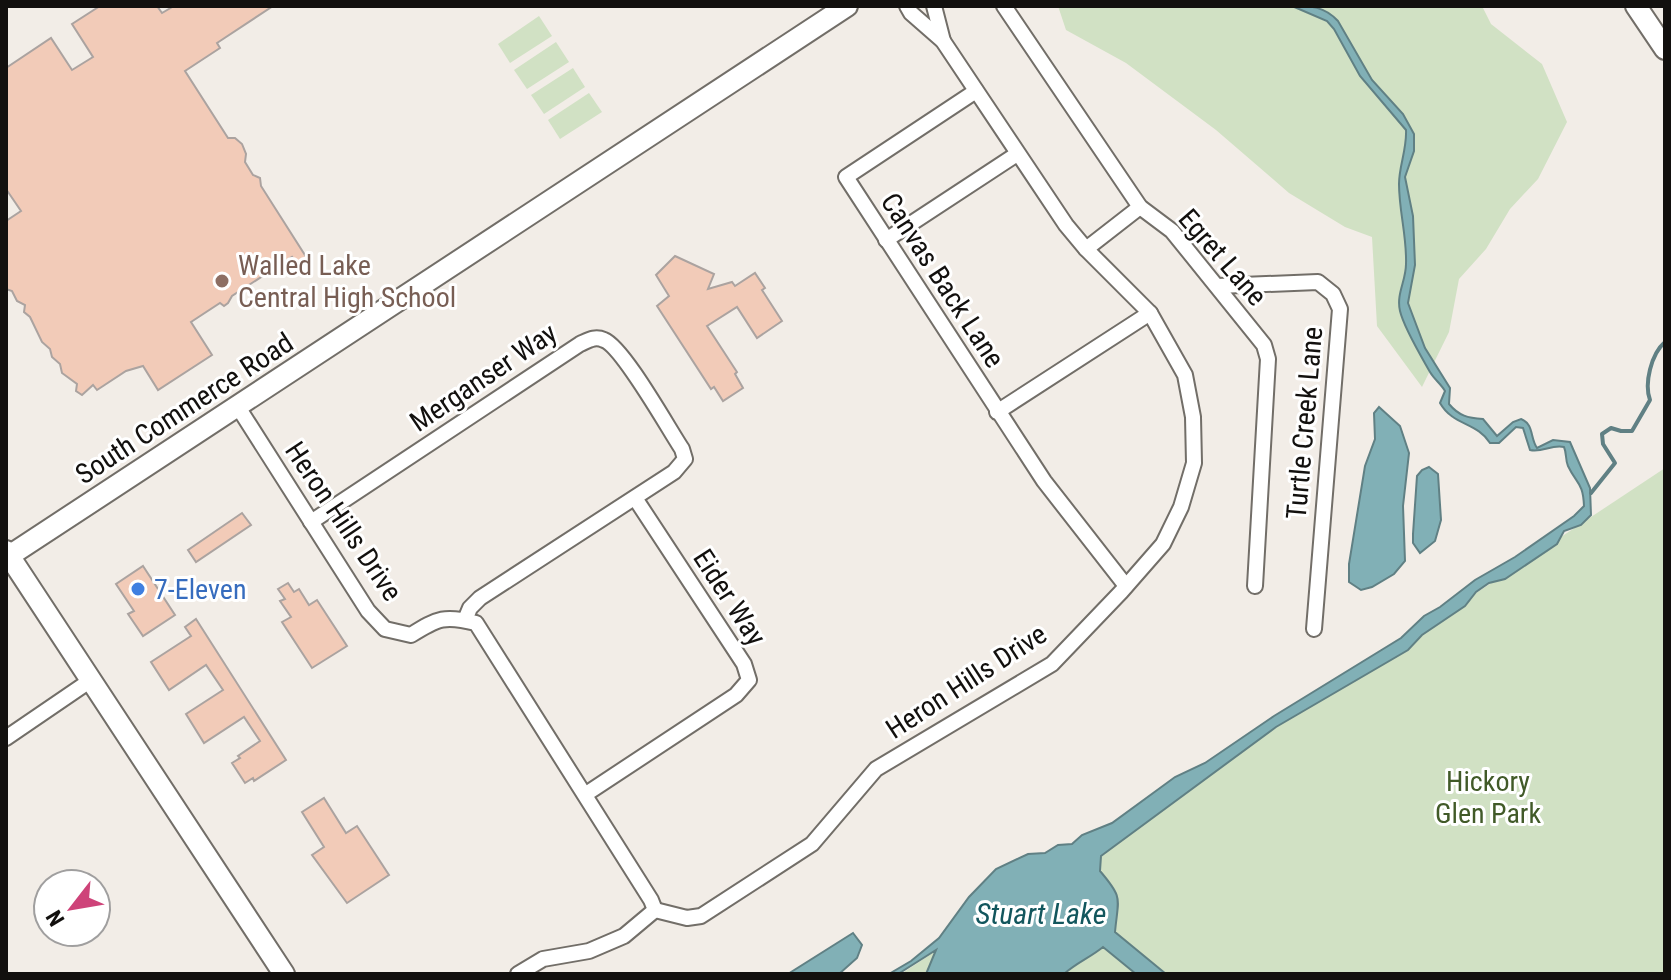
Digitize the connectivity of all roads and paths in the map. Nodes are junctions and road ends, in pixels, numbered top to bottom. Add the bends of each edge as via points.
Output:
1 (847, 6) edge
2 (907, 6) edge
3 (934, 6) edge
4 (1004, 6) edge
5 (1636, 6) edge
6 (943, 41) junction
7 (1665, 49) edge
8 (976, 91) junction
9 (1017, 154) junction
10 (1140, 207) junction
11 (886, 240) junction
12 (1086, 249) junction
13 (1218, 286) junction
14 (1150, 313) junction
15 (238, 407) junction
16 (997, 412) junction
17 (635, 498) junction
18 (311, 522) junction
19 (8, 553) edge
20 (1126, 586) junction
21 (1255, 586) dead end
22 (465, 620) junction
23 (1314, 629) dead end
24 (91, 680) junction
25 (6, 738) edge
26 (586, 794) junction
27 (653, 905) junction
28 (284, 974) edge
29 (518, 974) edge

1 - 15 street, South Commerce Road
2 - 6 street, Heron Hills Drive
3 - 6 street, Heron Hills Drive
4 - 10 street, Egret Lane
5 - 7 street
6 - 8 street, Heron Hills Drive
8 - 9 street, Heron Hills Drive
8 - 11 street, Canvas Back Lane via 846,177
9 - 11 street
9 - 12 street, Heron Hills Drive
10 - 12 street
10 - 13 street, Egret Lane via 1172,231
11 - 16 street, Canvas Back Lane
12 - 14 street, Heron Hills Drive
13 - 21 street, Egret Lane via 1264,345 1268,359
13 - 23 street, Turtle Creek Lane via 1318,282 1333,294 1340,309
14 - 16 street
14 - 20 street, Heron Hills Drive via 1185,375 1194,463 1163,544
15 - 18 street, Heron Hills Drive
15 - 19 street, South Commerce Road
16 - 20 street, Canvas Back Lane
17 - 18 street, Merganser Way via 685,459 624,359 609,341 596,337
17 - 22 street via 480,598
17 - 26 street, Eider Way via 744,664 749,680 736,695
18 - 22 street, Heron Hills Drive via 385,629 411,635 435,620
19 - 24 street, South Commerce Road
20 - 27 street, Heron Hills Drive via 1052,664 876,769 828,828 793,858 701,916 687,918
22 - 26 street via 476,623
24 - 25 street
24 - 28 street, South Commerce Road
26 - 27 street
27 - 29 street via 624,936 589,951 543,959

